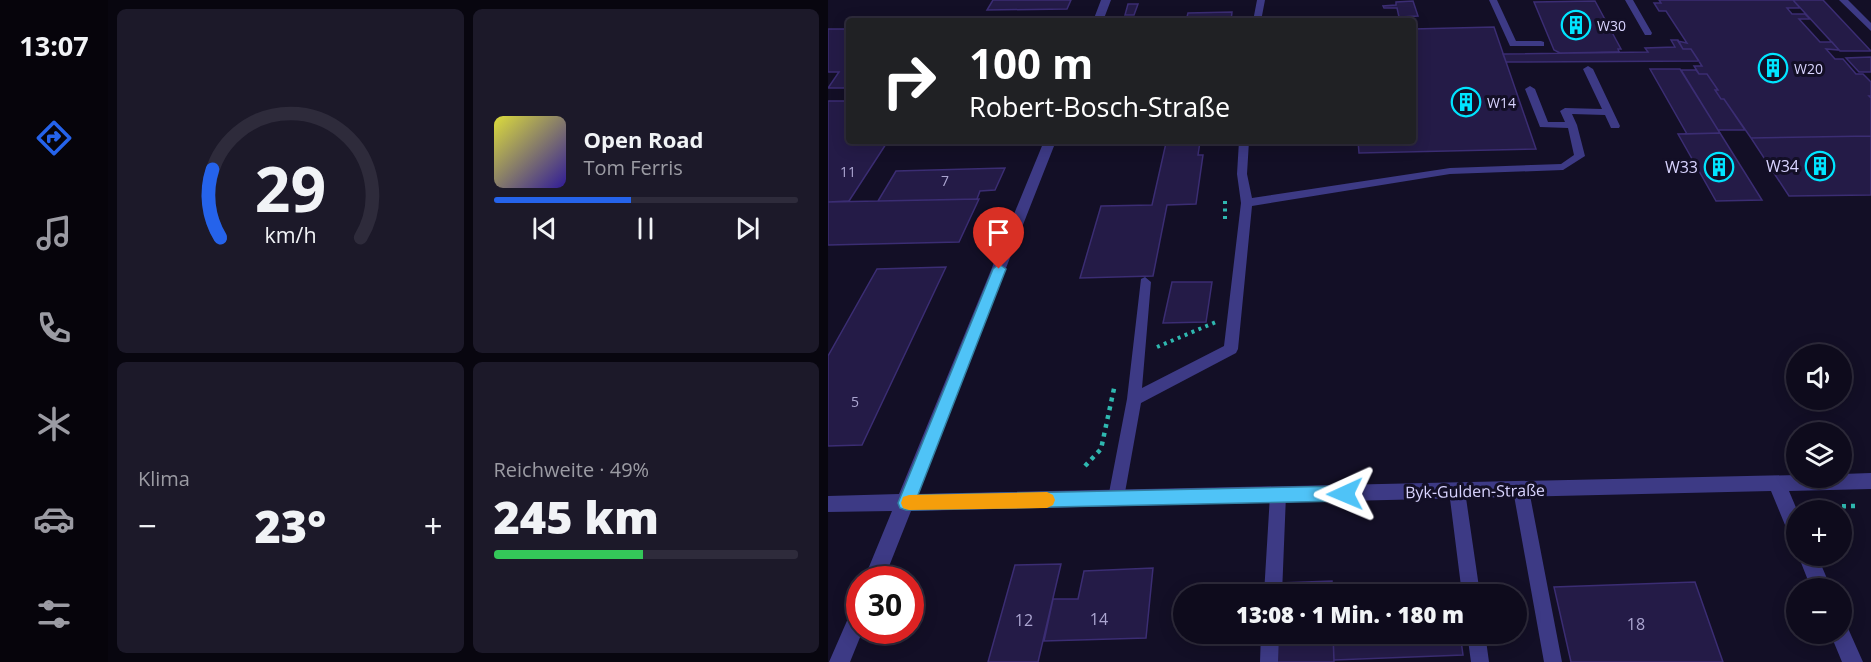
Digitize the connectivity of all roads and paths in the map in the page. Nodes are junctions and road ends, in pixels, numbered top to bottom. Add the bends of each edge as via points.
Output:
1 (1106, 0) edge
2 (1262, 0) edge
3 (1493, 0) edge
4 (1629, 0) edge
5 (1842, 0) edge
6 (1099, 18) edge
7 (1258, 18) edge
8 (1871, 28) edge
9 (1648, 33) dead end
10 (1541, 44) dead end
11 (1588, 69) dead end
12 (1530, 89) dead end
13 (1608, 112) junction
14 (1572, 126) junction
15 (1615, 126) dead end
16 (1049, 144) edge
17 (1244, 144) edge
18 (1225, 201) dead end
19 (1247, 203) junction
20 (1224, 230) dead end
21 (1145, 282) dead end
22 (1217, 312) dead end
23 (1137, 356) junction
24 (1134, 399) junction
25 (1085, 466) dead end
26 (1871, 481) edge
27 (1777, 484) junction
28 (1521, 490) junction
29 (1457, 491) junction
30 (1278, 495) junction
31 (1116, 498) junction
32 (906, 503) junction
33 (828, 504) edge
34 (1786, 505) edge
35 (1852, 506) edge
36 (1856, 506) dead end
37 (879, 566) edge
38 (1273, 584) edge
39 (1470, 584) edge
40 (847, 644) edge
41 (1270, 644) edge
42 (1478, 644) edge
43 (1845, 644) edge
44 (839, 662) edge
45 (1269, 662) edge
46 (1480, 662) edge
47 (1553, 662) edge
48 (1853, 662) edge

1 - 6 street
2 - 7 lane
3 - 10 lane via 1513,44
4 - 9 lane
5 - 8 lane
11 - 13 lane
12 - 14 lane via 1544,125
13 - 14 lane via 1565,111
13 - 15 lane
14 - 19 lane via 1580,156 1563,167 1449,171
16 - 32 street
17 - 19 lane via 1242,174
18 - 20 path
19 - 24 lane via 1231,349
21 - 23 lane
22 - 23 path via 1216,322
23 - 24 lane
23 - 25 path via 1119,365 1101,448
24 - 31 lane
26 - 27 street, Byk-Gulden-Straße
27 - 28 street, Byk-Gulden-Straße
27 - 34 street
28 - 29 street, Byk-Gulden-Straße
28 - 47 lane
29 - 30 street, Byk-Gulden-Straße
29 - 39 lane
30 - 31 street, Byk-Gulden-Straße
30 - 38 lane
31 - 32 street, Byk-Gulden-Straße
32 - 33 street, Byk-Gulden-Straße
32 - 37 street
35 - 36 path
40 - 44 street
41 - 45 lane
42 - 46 lane
43 - 48 street

